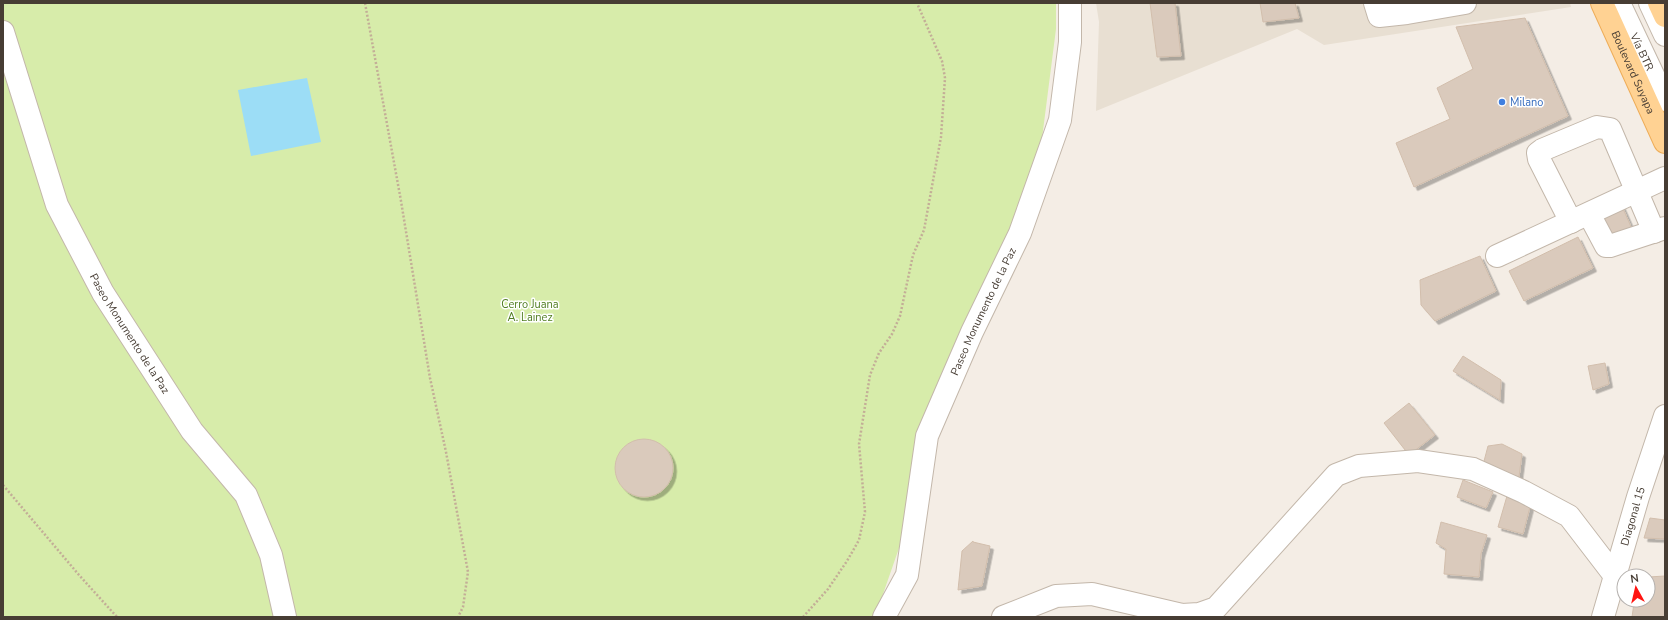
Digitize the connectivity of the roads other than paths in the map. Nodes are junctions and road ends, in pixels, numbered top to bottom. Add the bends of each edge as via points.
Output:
1 (1070, 3) edge
2 (1375, 3) edge
3 (1465, 3) edge
4 (1602, 3) edge
5 (1619, 3) edge
6 (1650, 3) edge
7 (1659, 3) edge
8 (1665, 16) edge
9 (3, 32) edge
10 (1665, 35) edge
11 (1665, 100) edge
12 (1665, 142) edge
13 (1665, 178) edge
14 (1636, 191) junction
15 (1580, 218) junction
16 (1660, 230) edge
17 (1497, 256) dead end
18 (1665, 416) edge
19 (1615, 576) junction
20 (1182, 616) edge
21 (285, 617) edge
22 (884, 617) edge
23 (1003, 617) edge
24 (1604, 617) edge

1 - 22 street, Paseo Monumento de la Paz via 1070,42 1060,120 1020,233 972,332 927,436 907,575
2 - 3 street via 1379,16
4 - 12 main road, Boulevard Suyapa
5 - 11 street, Vía BTR
6 - 10 street
7 - 8 main road
9 - 21 street, Paseo Monumento de la Paz via 58,205 103,293 192,431 246,495 271,555
13 - 14 street
14 - 15 street
14 - 15 street via 1610,129 1606,127 1597,127 1542,150 1538,153 1538,159
14 - 16 street
15 - 16 street via 1606,246 1614,246
15 - 17 street
18 - 19 street, Diagonal 15
19 - 20 street via 1569,516 1473,469 1418,462 1359,466 1336,475 1216,608
19 - 24 street, Diagonal 15
20 - 23 street via 1092,594 1056,596

